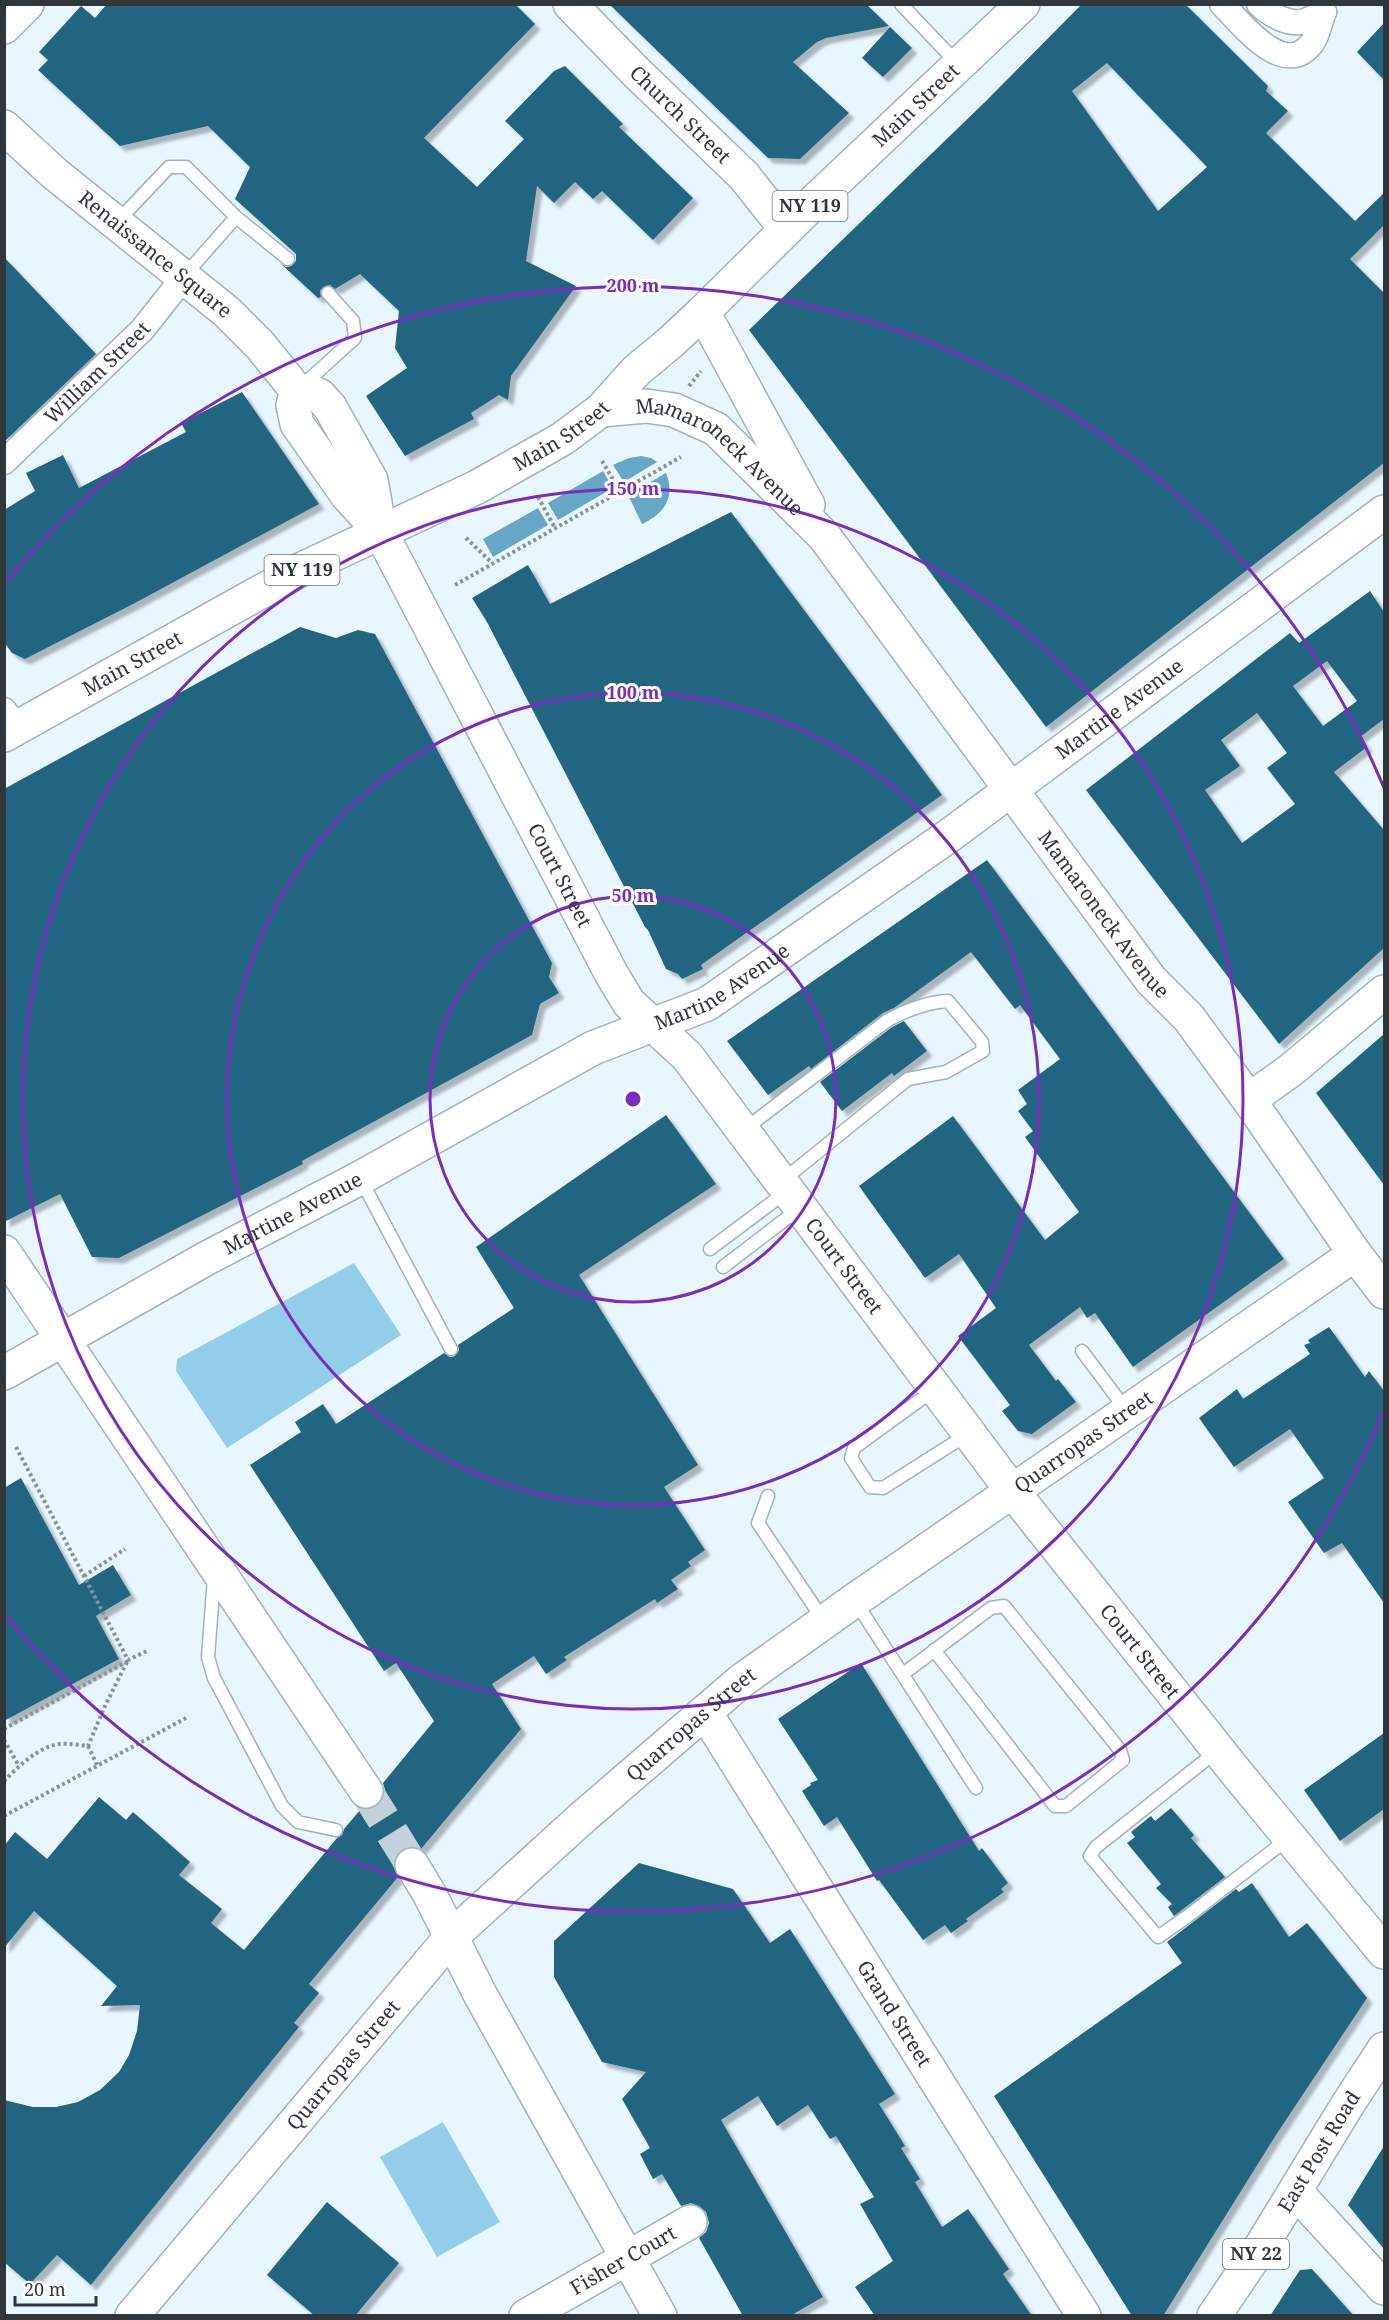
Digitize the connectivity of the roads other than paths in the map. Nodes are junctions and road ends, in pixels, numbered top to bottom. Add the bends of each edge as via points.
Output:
1 (27, 4) edge
2 (570, 4) edge
3 (901, 4) edge
4 (1023, 4) edge
5 (1222, 4) edge
6 (1259, 4) edge
7 (1330, 8) edge
8 (4, 27) edge
9 (959, 65) junction
10 (4, 127) edge
11 (236, 217) junction
12 (116, 223) junction
13 (786, 229) junction
14 (288, 259) dead end
15 (184, 276) junction
16 (328, 293) dead end
17 (703, 312) junction
18 (297, 391) junction
19 (601, 410) junction
20 (4, 462) edge
21 (1384, 512) edge
22 (380, 531) junction
23 (824, 536) junction
24 (9, 725) edge
25 (1011, 790) junction
26 (1384, 992) edge
27 (654, 1025) junction
28 (1249, 1100) junction
29 (743, 1131) junction
30 (360, 1178) junction
31 (790, 1193) junction
32 (710, 1249) dead end
33 (4, 1252) edge
34 (1355, 1254) junction
35 (723, 1267) dead end
36 (1384, 1292) edge
37 (64, 1338) junction
38 (451, 1349) dead end
39 (1082, 1351) dead end
40 (4, 1373) edge
41 (935, 1389) junction
42 (1127, 1412) junction
43 (969, 1434) junction
44 (1013, 1492) junction
45 (768, 1496) dead end
46 (215, 1566) junction
47 (855, 1600) junction
48 (825, 1622) junction
49 (934, 1650) junction
50 (903, 1674) junction
51 (705, 1712) junction
52 (1219, 1749) junction
53 (976, 1788) dead end
54 (366, 1791) tunnel mouth
55 (336, 1830) dead end
56 (1290, 1837) junction
57 (412, 1865) tunnel mouth
58 (452, 1937) junction
59 (1384, 1952) edge
60 (1384, 2049) edge
61 (1296, 2192) junction
62 (690, 2222) dead end
63 (627, 2257) junction
64 (1384, 2288) edge
65 (132, 2316) edge
66 (526, 2316) edge
67 (660, 2316) edge
68 (1083, 2316) edge
69 (1214, 2316) edge

1 - 8 main road
2 - 13 main road, Church Street via 744,176
3 - 9 lane
4 - 9 main road, Main Street / NY 119
5 - 7 street via 1275,53 1288,56 1301,53 1313,42
6 - 7 street via 1267,12 1297,22
9 - 13 main road, Main Street / NY 119
10 - 12 main road, Renaissance Square
11 - 12 lane via 186,166 169,167
11 - 14 lane
11 - 15 lane
12 - 15 main road, Renaissance Square
13 - 17 main road, Main Street / NY 119
15 - 18 main road, Renaissance Square via 243,327
15 - 20 street, William Street via 142,330
16 - 18 lane via 353,321 356,338
17 - 19 main road, Main Street / NY 119 via 636,371
17 - 23 main road, Mamaroneck Avenue
18 - 22 main road via 293,405 297,424 347,495
19 - 22 main road, Main Street / NY 119 via 561,440 477,487
19 - 23 main road, Mamaroneck Avenue via 646,406 674,410 716,429
21 - 25 main road, Martine Avenue
22 - 24 main road, Main Street / NY 119
22 - 27 main road, Court Street via 612,975 630,1003
23 - 25 main road, Mamaroneck Avenue
25 - 27 main road, Martine Avenue via 707,1004
25 - 28 main road, Mamaroneck Avenue via 1151,980 1189,1018
26 - 28 main road
27 - 29 main road, Court Street via 687,1056
27 - 30 main road, Martine Avenue via 592,1048
28 - 34 main road, Mamaroneck Avenue
29 - 31 main road, Court Street
29 - 31 lane via 888,1020 910,1009 948,1001 982,1042 983,1051 957,1068 908,1079
30 - 37 main road, Martine Avenue
30 - 38 lane
31 - 32 lane
31 - 35 lane
31 - 41 main road, Court Street
33 - 37 main road
34 - 36 main road, Mamaroneck Avenue
34 - 42 main road, Quarropas Street
37 - 40 main road, Martine Avenue
37 - 46 main road
39 - 42 lane
41 - 43 main road, Court Street
41 - 43 lane via 854,1448 851,1458 870,1487 883,1488
42 - 44 main road, Quarropas Street
43 - 44 main road, Court Street
44 - 47 main road, Quarropas Street
44 - 52 main road, Court Street
45 - 48 lane via 758,1523
46 - 54 main road
46 - 55 lane via 208,1657 214,1678 282,1806 298,1822
47 - 48 main road, Quarropas Street
47 - 50 lane
48 - 51 main road, Quarropas Street via 741,1681
49 - 49 lane via 991,1608 1004,1606 1124,1760 1066,1806 1055,1806
49 - 50 lane
50 - 53 lane
51 - 58 main road, Quarropas Street
51 - 68 main road, Grand Street
52 - 56 main road, Court Street
52 - 56 lane via 1096,1847 1090,1856 1158,1937
56 - 59 main road, Court Street
57 - 58 main road
58 - 63 main road via 480,1996
58 - 65 main road, Quarropas Street
60 - 61 main road, East Post Road / NY 22
61 - 64 main road
61 - 69 main road, East Post Road / NY 22
62 - 63 main road, Fisher Court
63 - 66 main road, Fisher Court
63 - 67 main road

